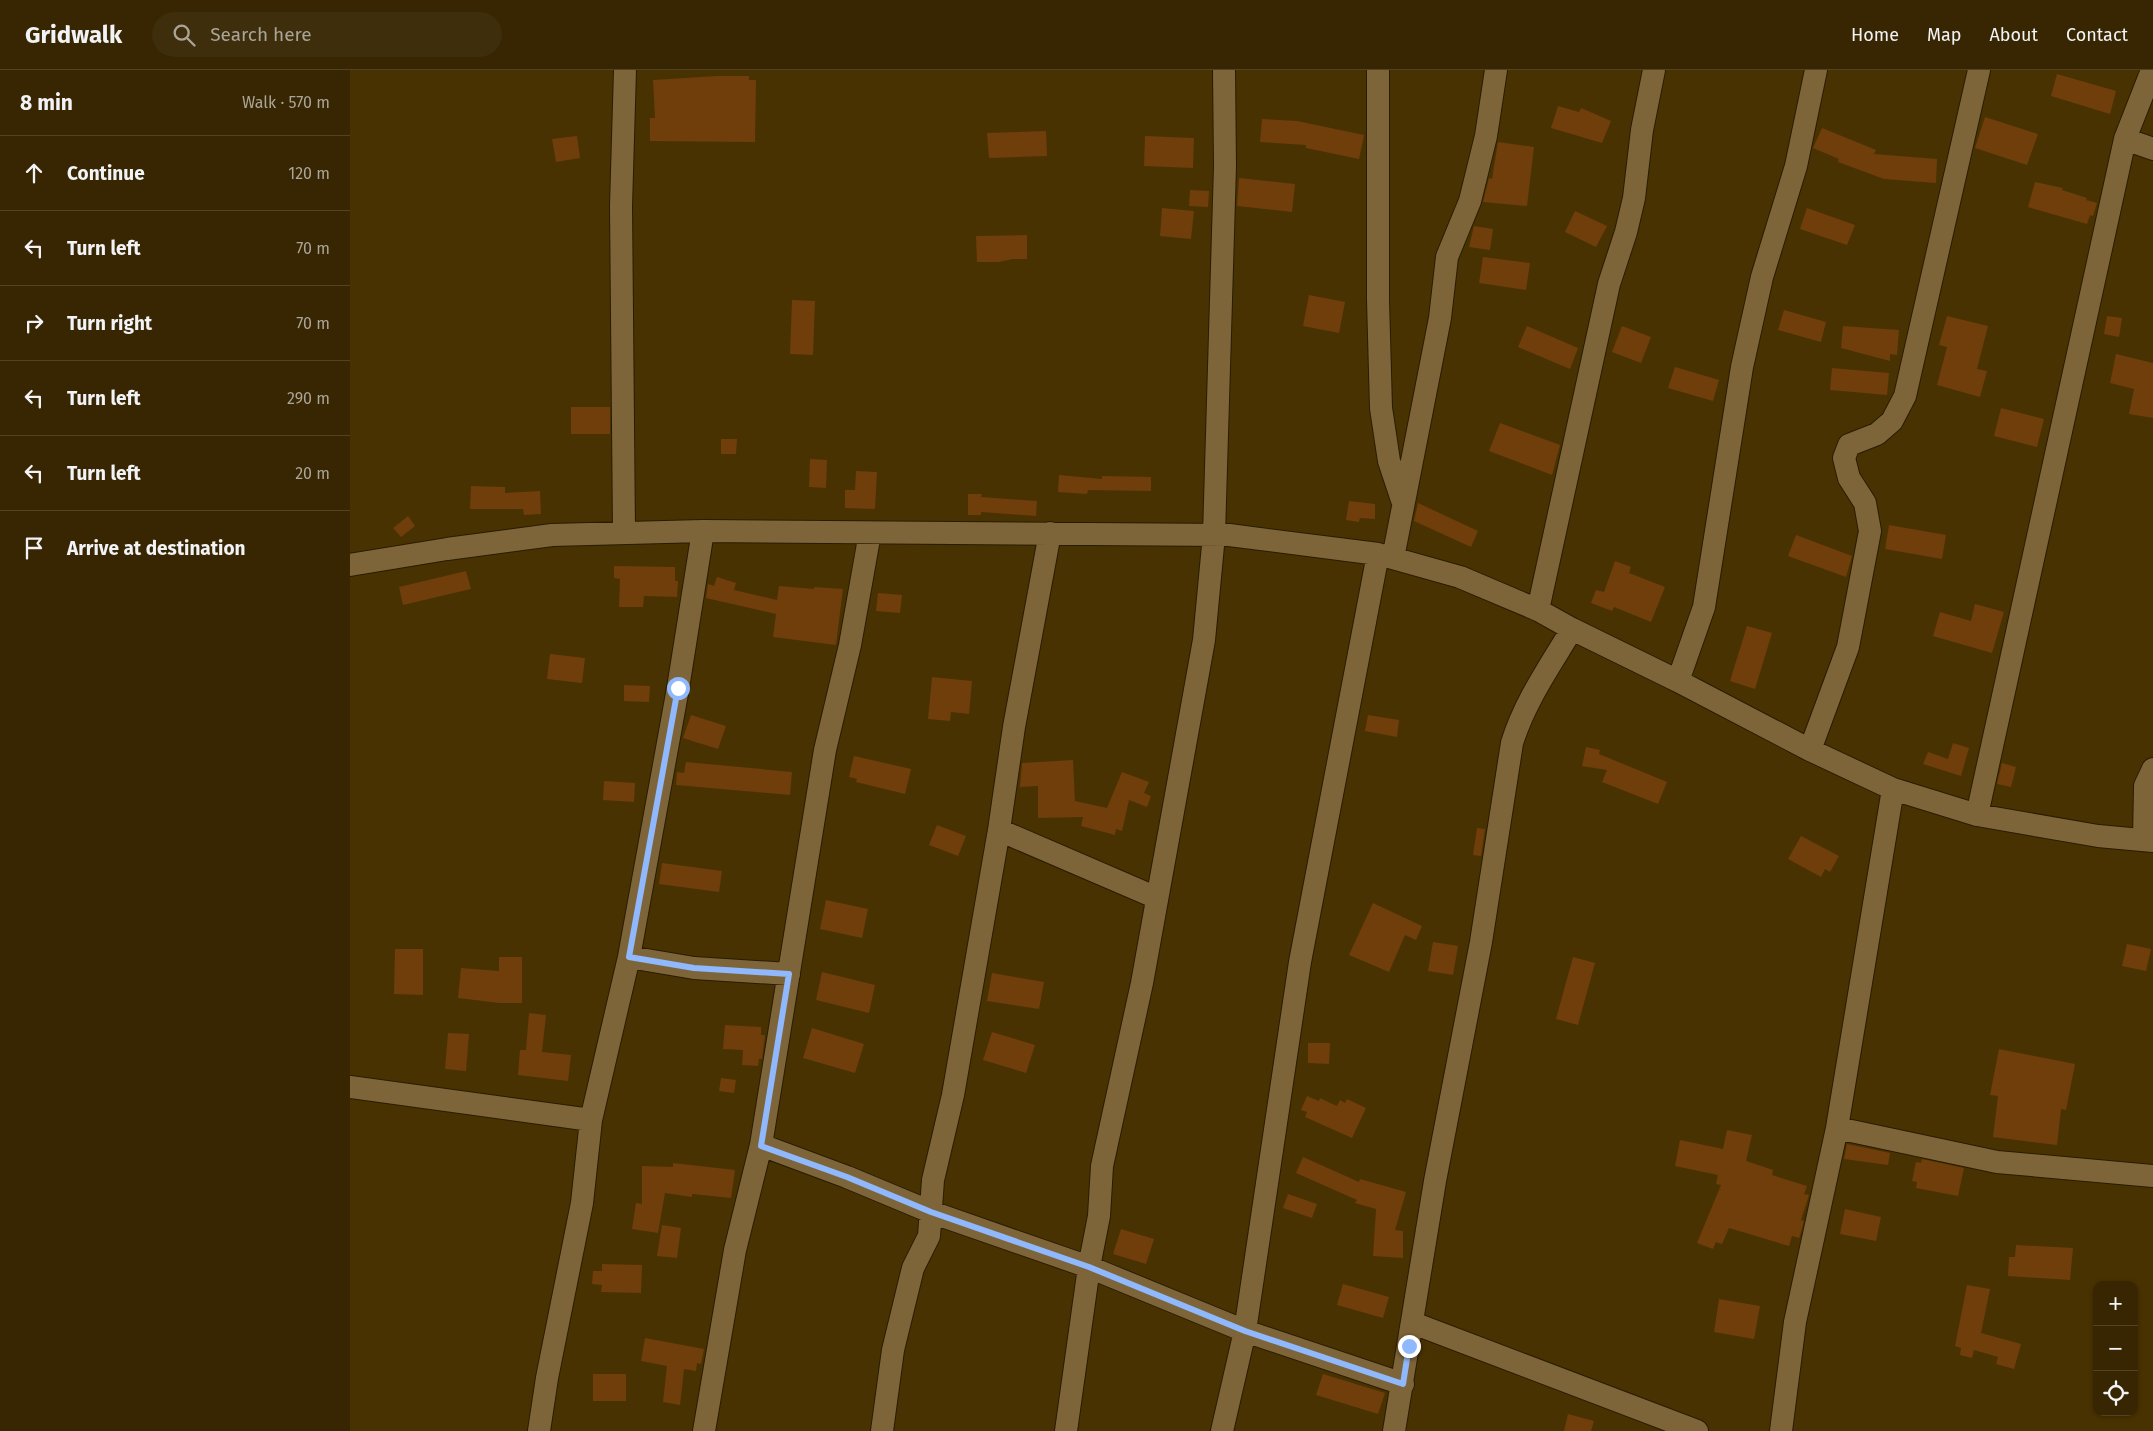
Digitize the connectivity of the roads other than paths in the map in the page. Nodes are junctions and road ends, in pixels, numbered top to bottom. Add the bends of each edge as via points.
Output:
1 (625, 70) edge
2 (1224, 70) edge
3 (1378, 70) edge
4 (1496, 70) edge
5 (1654, 70) edge
6 (1816, 70) edge
7 (1979, 70) edge
8 (2152, 70) edge
9 (2125, 139) junction
10 (2153, 149) edge
11 (1403, 503) junction
12 (703, 531) junction
13 (624, 532) junction
14 (870, 533) junction
15 (1050, 533) junction
16 (1214, 535) junction
17 (1385, 556) junction
18 (350, 565) edge
19 (1538, 610) junction
20 (1572, 629) junction
21 (1678, 681) junction
22 (1810, 750) junction
23 (2153, 769) edge
24 (1893, 789) junction
25 (1977, 815) junction
26 (999, 830) junction
27 (2149, 841) edge
28 (1157, 898) junction
29 (629, 957) junction
30 (789, 974) junction
31 (350, 1087) edge
32 (591, 1120) junction
33 (1837, 1128) junction
34 (761, 1146) junction
35 (2153, 1176) edge
36 (931, 1212) junction
37 (1089, 1267) junction
38 (1413, 1324) junction
39 (1245, 1331) junction
40 (1403, 1384) junction
41 (538, 1431) edge
42 (704, 1431) edge
43 (882, 1431) edge
44 (1066, 1431) edge
45 (1222, 1431) edge
46 (1394, 1431) edge
47 (1697, 1431) edge
48 (1782, 1431) edge

1 - 13 street via 621,206
2 - 16 street via 1225,166
3 - 11 street via 1381,408 1389,461
4 - 11 street via 1486,136 1470,201 1447,256 1438,328
5 - 19 street via 1642,130 1634,198 1609,284
6 - 21 street via 1796,166 1762,277 1742,367 1704,607
7 - 22 street via 1905,396 1892,421 1877,434 1850,445 1844,458 1849,478 1865,503 1870,531 1848,646
8 - 9 street
9 - 10 street
9 - 25 street
11 - 17 street
12 - 13 street
12 - 14 street
12 - 29 street
13 - 18 street via 552,536
14 - 15 street
14 - 30 street via 850,646 825,750
15 - 16 street
15 - 26 street via 1014,727
16 - 17 street
16 - 28 street via 1202,650
17 - 19 street via 1460,577
17 - 39 street via 1300,962
19 - 20 street
20 - 21 street
20 - 38 street via 1528,702 1512,743 1481,942 1435,1181
21 - 22 street
22 - 24 street
23 - 27 street via 2146,786
24 - 25 street
24 - 33 street
25 - 27 street via 2098,836
26 - 28 street
26 - 36 street via 953,1095 934,1180
28 - 37 street via 1102,1166 1099,1216
29 - 30 street via 694,968
29 - 32 street
30 - 34 street
31 - 32 street
32 - 41 street via 582,1203
33 - 35 street via 1997,1162
33 - 48 street via 1795,1322
34 - 36 street
34 - 42 street via 735,1250
36 - 37 street
36 - 43 street via 929,1236 913,1268 893,1350
37 - 39 street
37 - 44 street
38 - 40 street
38 - 47 street
39 - 40 street
39 - 45 street
40 - 46 street

